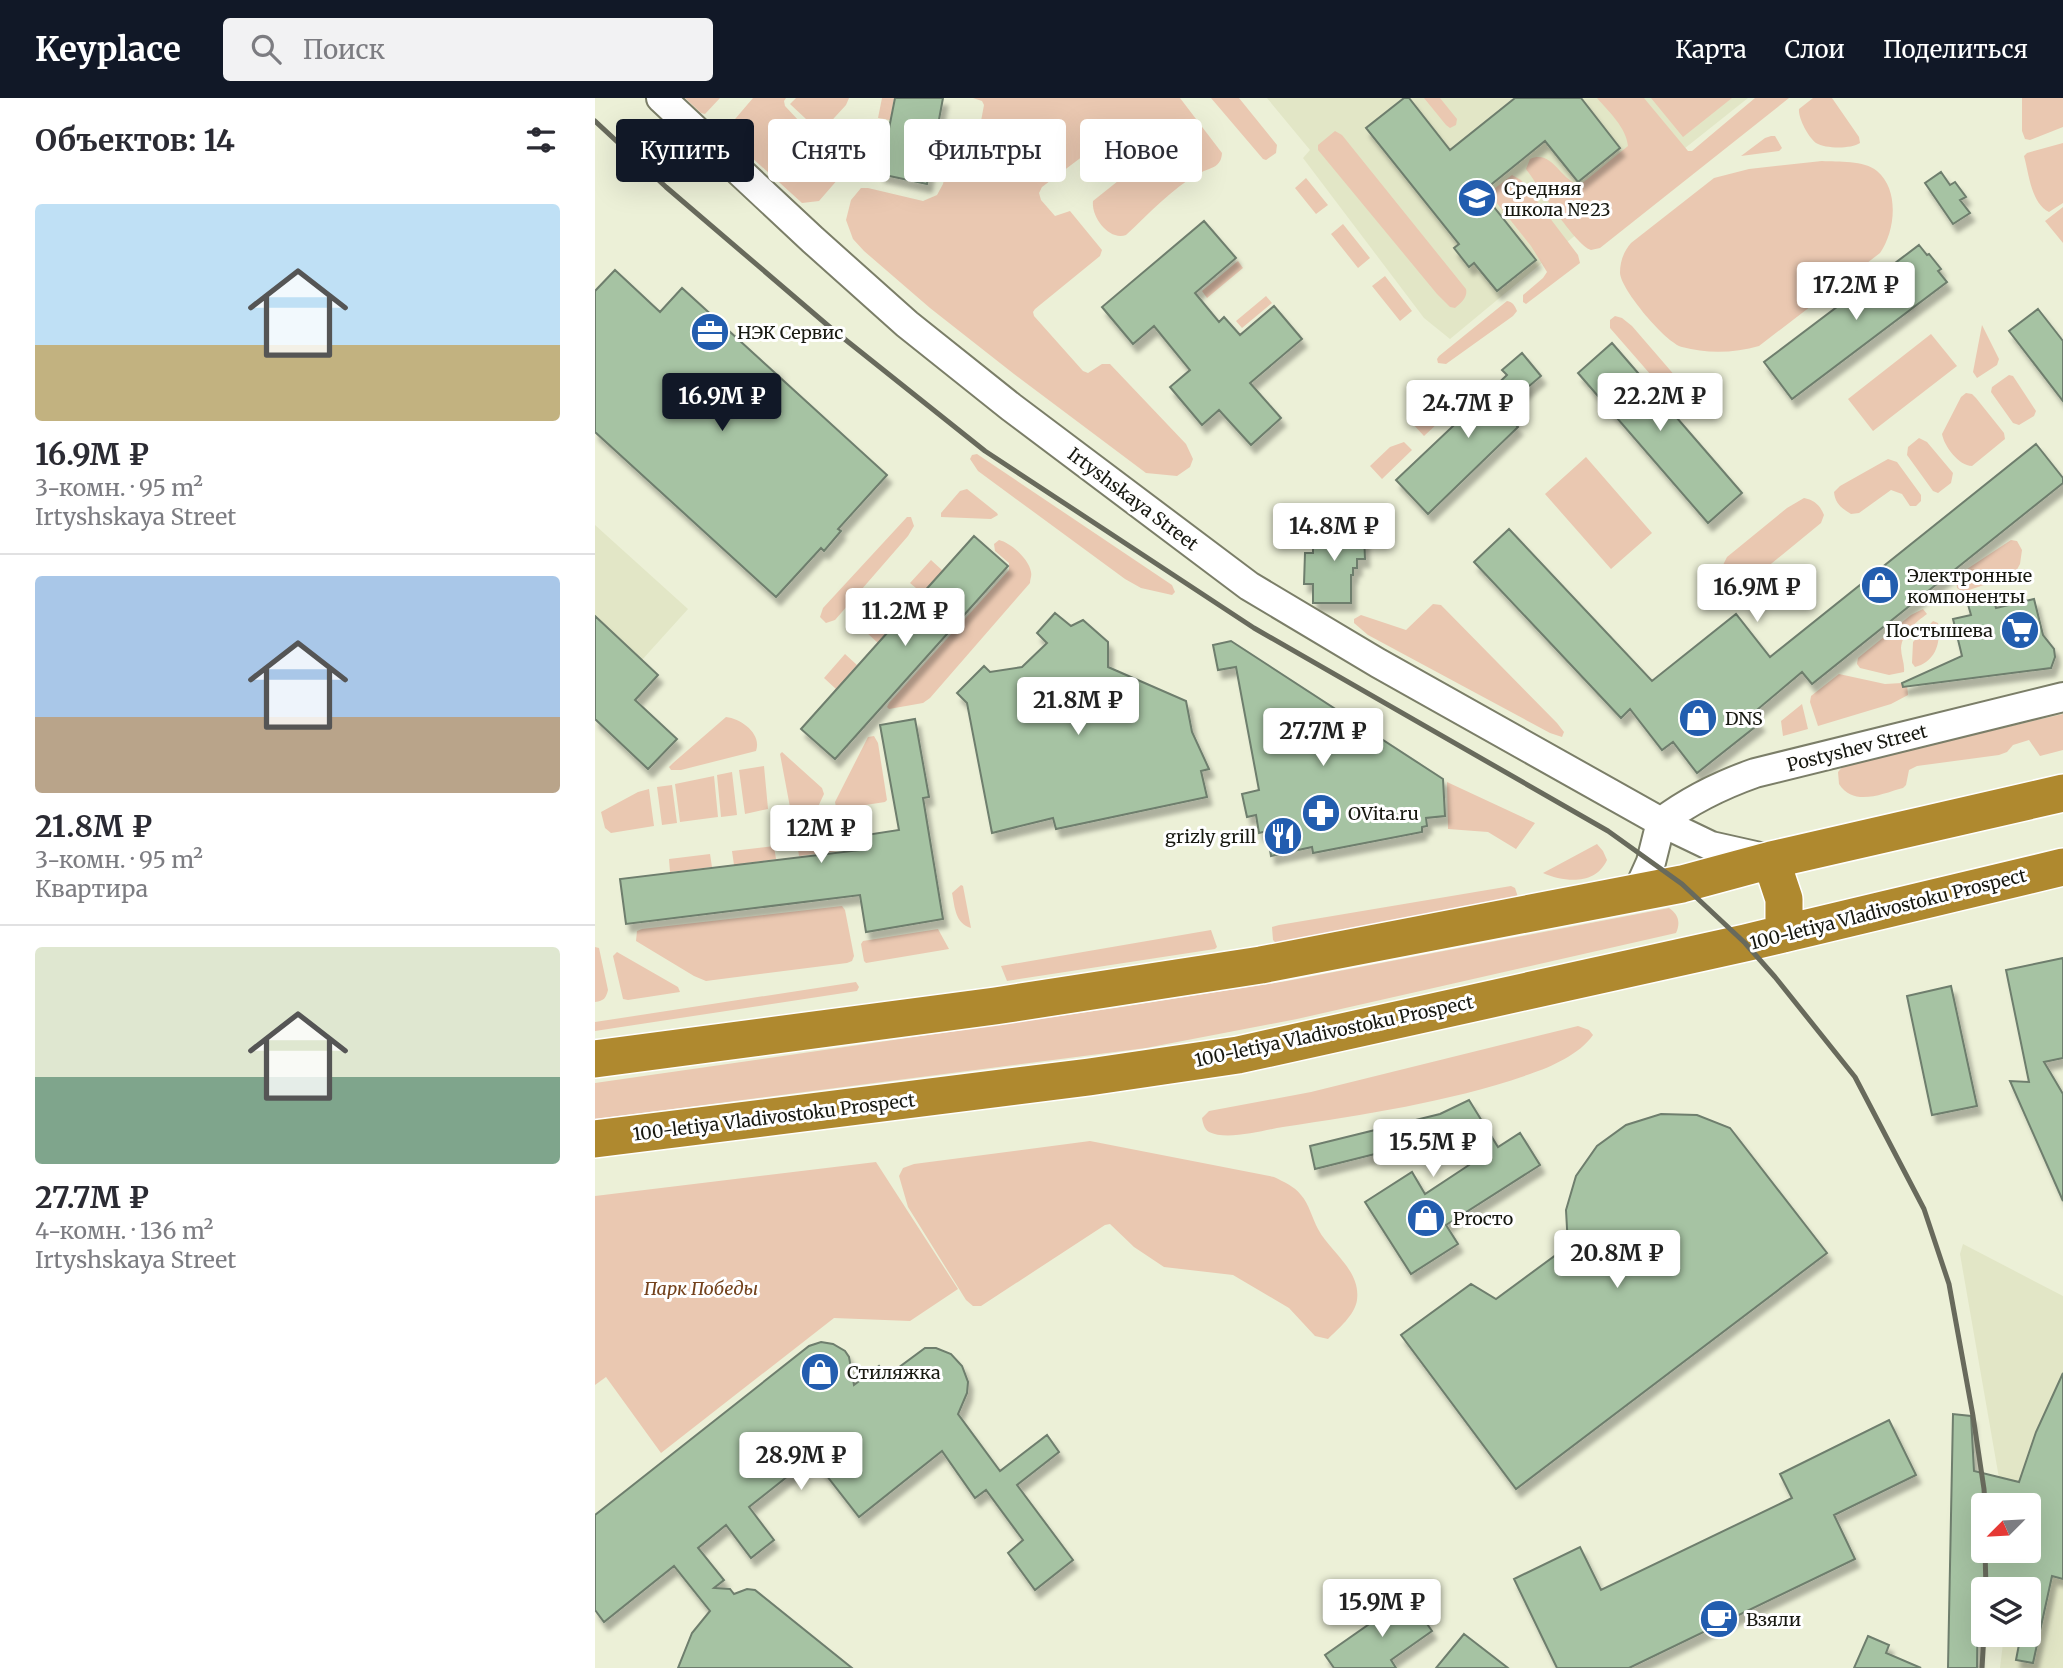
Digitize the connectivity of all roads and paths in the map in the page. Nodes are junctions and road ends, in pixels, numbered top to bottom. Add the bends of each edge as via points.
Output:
1 (661, 98) edge
2 (2063, 697) edge
3 (2063, 793) edge
4 (1661, 822) junction
5 (1771, 860) junction
6 (2063, 867) edge
7 (1637, 893) junction
8 (1784, 934) junction
9 (595, 1059) edge
10 (595, 1139) edge

1 - 4 main road, Irtyshskaya Street via 908,324 1249,586
2 - 4 main road, Postyshev Street via 1755,774 1685,804
3 - 5 highway
4 - 5 main road, Irtyshskaya Street via 1711,846
4 - 7 main road
5 - 7 highway
5 - 8 highway via 1784,899
6 - 8 highway, 100-letiya Vladivostoku Prospect
7 - 9 highway via 1261,965 996,1006
8 - 10 highway, 100-letiya Vladivostoku Prospect via 1238,1055

